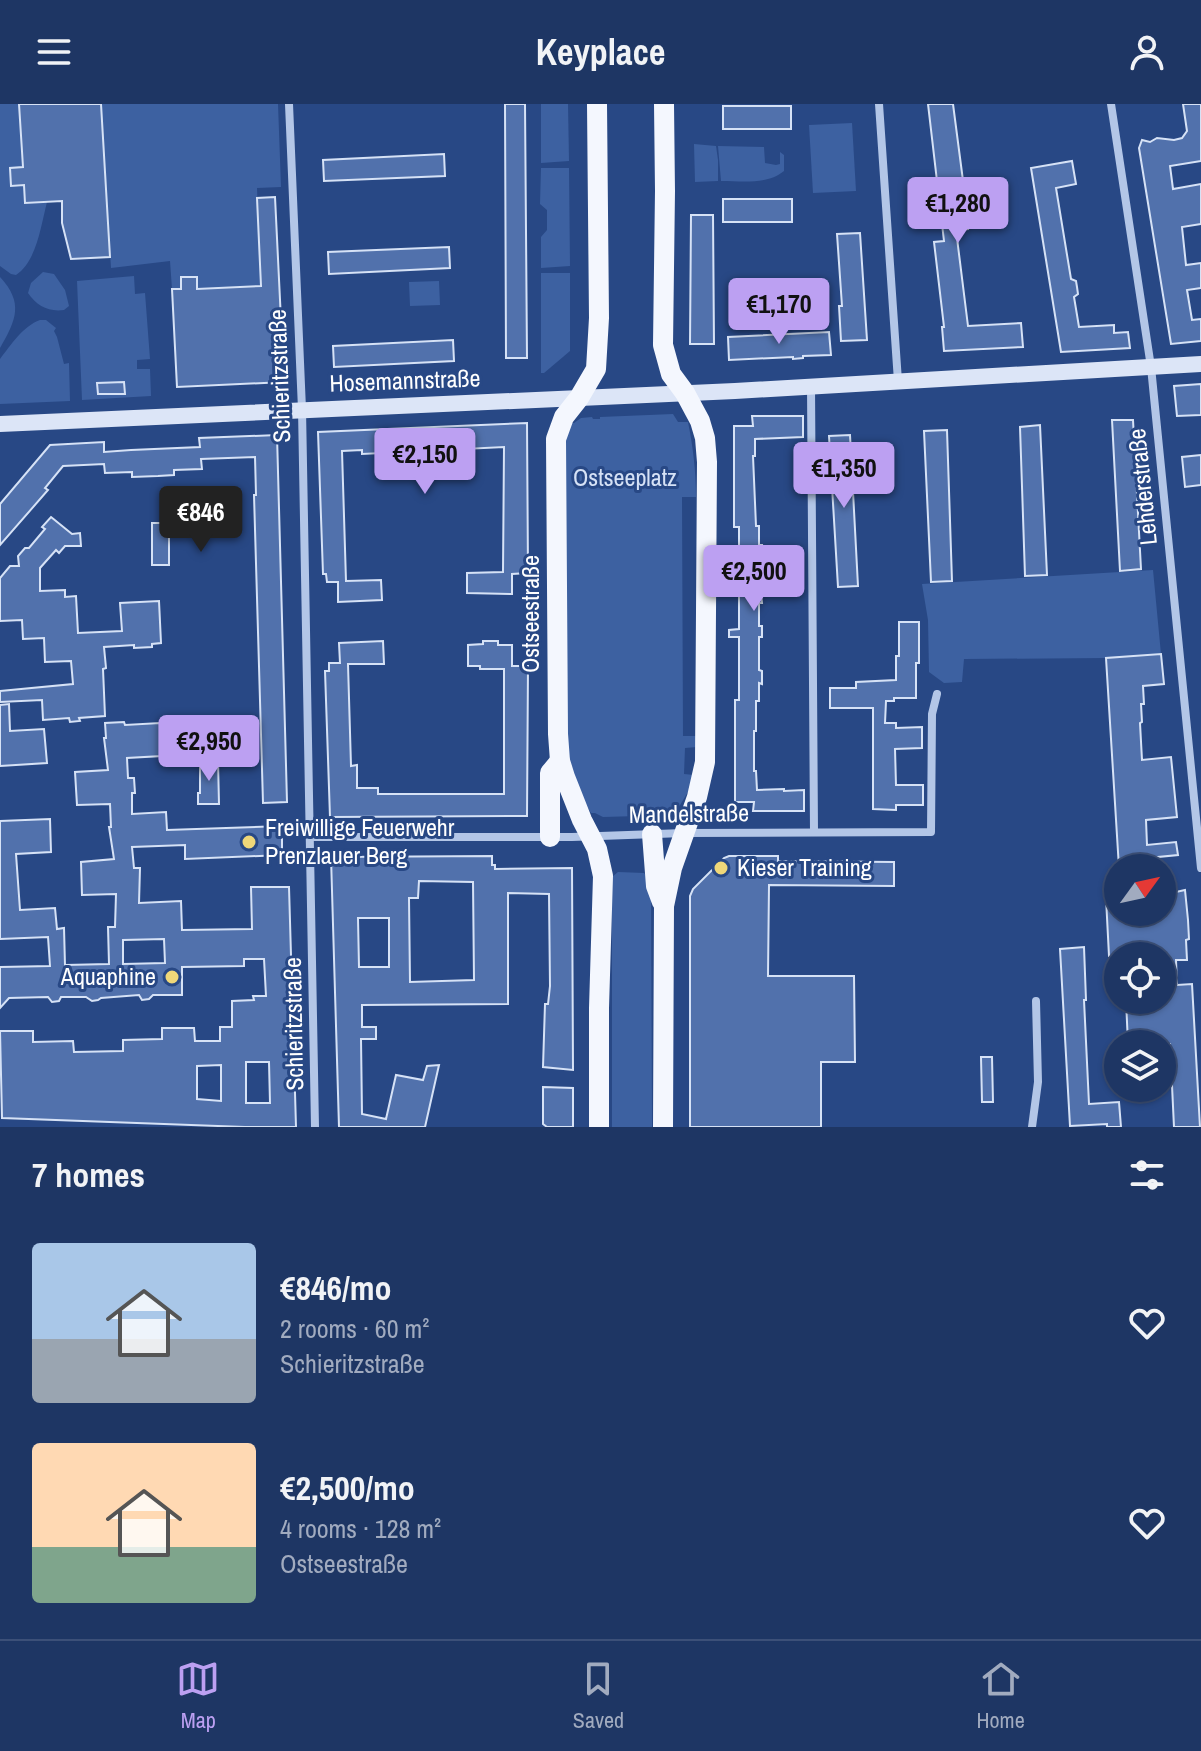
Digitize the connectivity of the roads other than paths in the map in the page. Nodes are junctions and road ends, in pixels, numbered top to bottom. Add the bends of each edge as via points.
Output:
1 (289, 104) edge
2 (597, 104) edge
3 (664, 104) edge
4 (879, 104) edge
5 (1111, 104) edge
6 (1201, 364) edge
7 (1151, 367) junction
8 (898, 381) junction
9 (811, 386) junction
10 (685, 393) junction
11 (579, 398) junction
12 (302, 409) junction
13 (0, 424) edge
14 (937, 694) dead end
15 (560, 761) junction
16 (814, 832) junction
17 (684, 833) junction
18 (652, 834) junction
19 (592, 836) junction
20 (310, 837) junction
21 (550, 837) junction
22 (1201, 868) edge
23 (664, 906) junction
24 (1036, 1001) dead end
25 (315, 1127) edge
26 (599, 1127) edge
27 (663, 1127) edge
28 (1032, 1127) edge

1 - 12 street, Schieritzstraße
2 - 11 main road, Ostseestraße via 596,369
3 - 10 main road via 663,345 671,374
4 - 8 street
5 - 7 street, Lehderstraße
6 - 7 street, Hosemannstraße
7 - 8 street, Hosemannstraße
7 - 22 street, Lehderstraße
8 - 9 street, Hosemannstraße
9 - 10 street, Hosemannstraße
9 - 16 street
10 - 11 street, Hosemannstraße
10 - 17 main road via 705,438 707,497 705,762
11 - 12 street, Hosemannstraße
11 - 15 main road, Ostseestraße via 556,439
12 - 13 street, Hosemannstraße
12 - 20 street, Schieritzstraße
14 - 16 street, Mandelstraße via 932,714 931,832
15 - 19 main road, Ostseestraße
15 - 21 main road via 550,773
16 - 17 street, Mandelstraße
17 - 18 street, Mandelstraße
17 - 23 main road
18 - 19 street, Mandelstraße
18 - 23 main road via 656,886
19 - 21 street, Mandelstraße
19 - 26 main road, Ostseestraße via 603,876
20 - 21 street, Mandelstraße
20 - 25 street, Schieritzstraße
23 - 27 main road
24 - 28 street via 1038,1082

